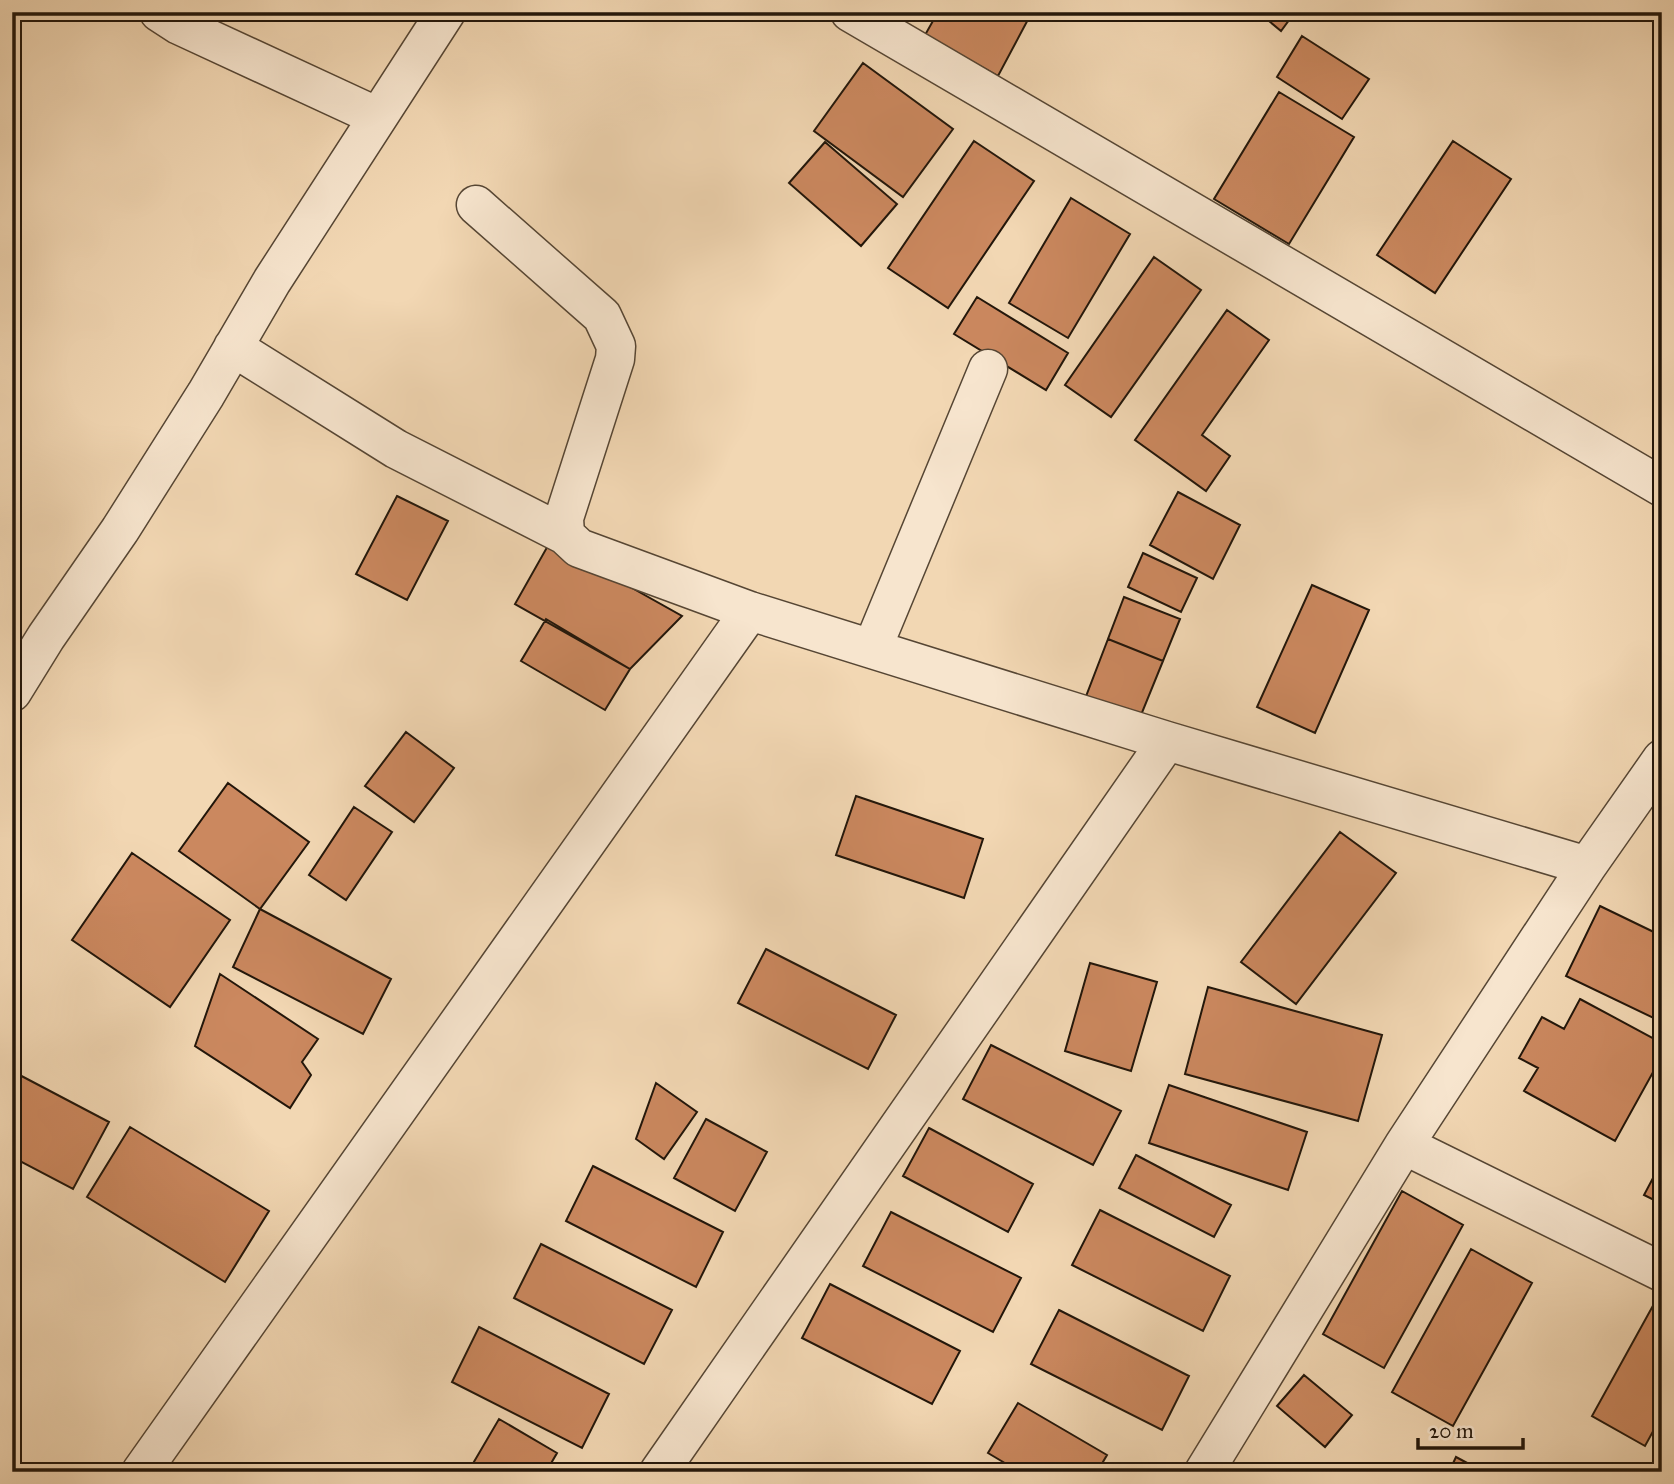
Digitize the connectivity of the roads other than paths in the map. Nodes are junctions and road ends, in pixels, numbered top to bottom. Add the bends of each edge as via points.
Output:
1 (159, 12) edge
2 (446, 12) edge
3 (850, 12) edge
4 (378, 117) junction
5 (476, 205) dead end
6 (233, 347) junction
7 (988, 369) dead end
8 (1662, 487) edge
9 (565, 535) junction
10 (750, 611) junction
11 (872, 649) junction
12 (12, 692) edge
13 (1167, 741) junction
14 (1662, 759) edge
15 (1587, 866) junction
16 (1404, 1144) junction
17 (1662, 1272) edge
18 (141, 1472) edge
19 (659, 1472) edge
20 (1204, 1472) edge

1 - 4 street
2 - 4 street
3 - 8 street
4 - 6 street
5 - 9 street via 602,316 616,346 564,518
6 - 9 street via 396,449
6 - 12 street via 120,530
7 - 11 street
9 - 10 street via 579,548
10 - 11 street
10 - 18 street
11 - 13 street
13 - 15 street
13 - 19 street
14 - 15 street
15 - 16 street
16 - 17 street
16 - 20 street

